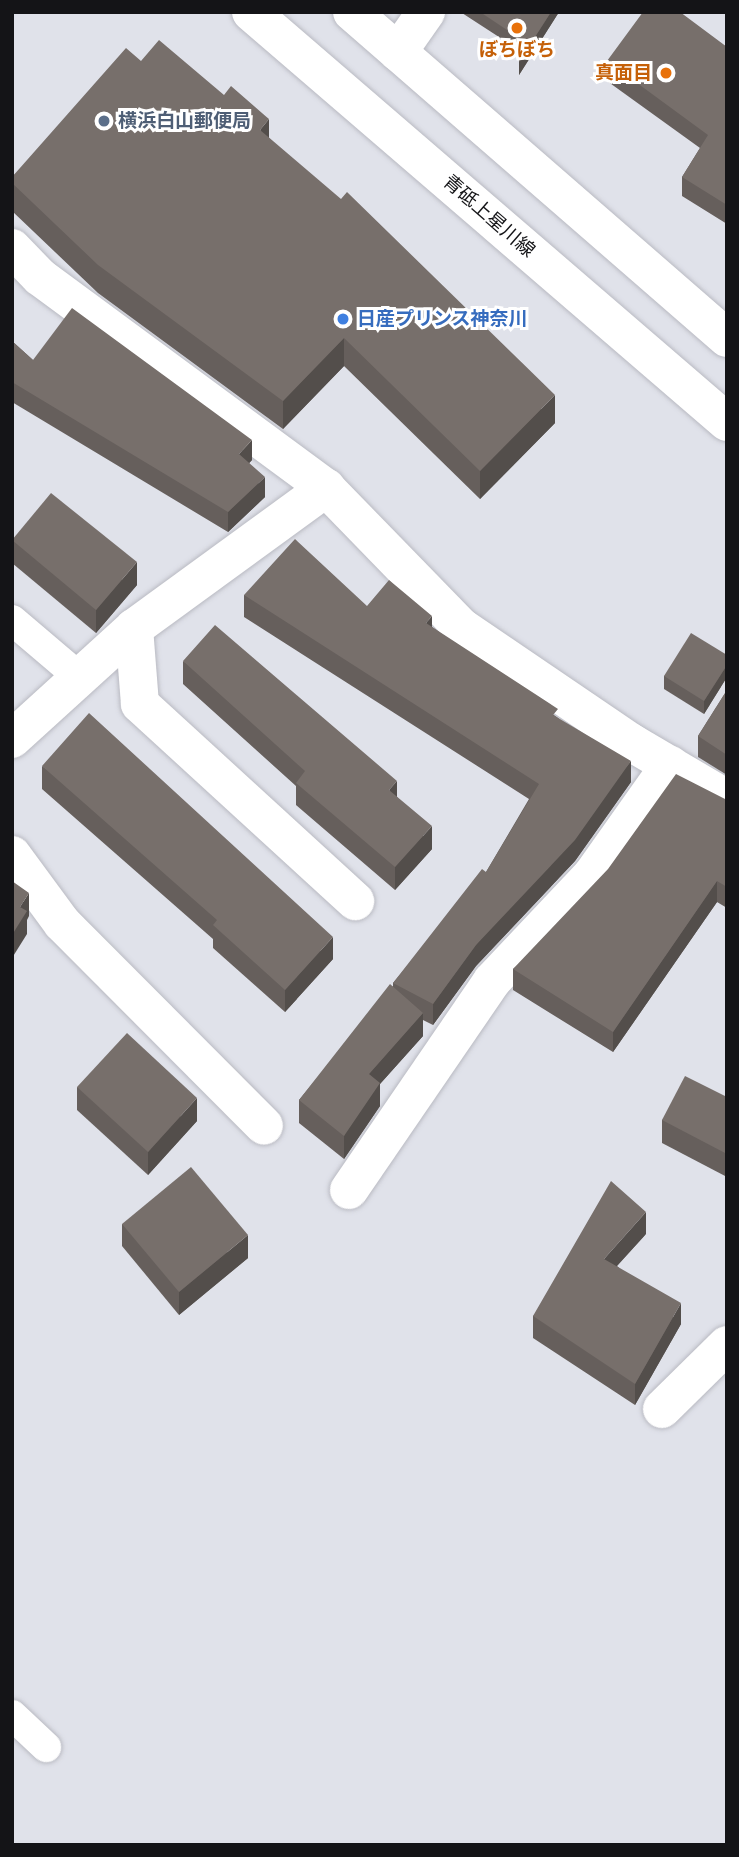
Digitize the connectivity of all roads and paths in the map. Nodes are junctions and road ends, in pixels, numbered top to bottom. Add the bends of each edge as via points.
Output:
1 (251, 12) edge
2 (352, 12) edge
3 (426, 12) edge
4 (398, 52) junction
5 (12, 248) edge
6 (727, 338) edge
7 (727, 422) edge
8 (326, 488) junction
9 (12, 620) edge
10 (134, 628) junction
11 (79, 677) junction
12 (12, 739) edge
13 (670, 765) junction
14 (727, 799) edge
15 (12, 855) edge
16 (355, 901) dead end
17 (264, 1126) dead end
18 (349, 1190) dead end
19 (727, 1345) edge
20 (662, 1409) dead end
21 (12, 1715) edge
22 (46, 1747) dead end

1 - 7 street, 青砥上星川線
2 - 4 street
3 - 4 street
4 - 6 street
5 - 8 street via 40,277
8 - 10 street
8 - 13 street via 461,627
9 - 11 lane
10 - 11 street
10 - 16 street via 141,704
11 - 12 street
13 - 14 street
13 - 18 street via 592,875 492,981
15 - 17 street via 62,923
19 - 20 street
21 - 22 lane

